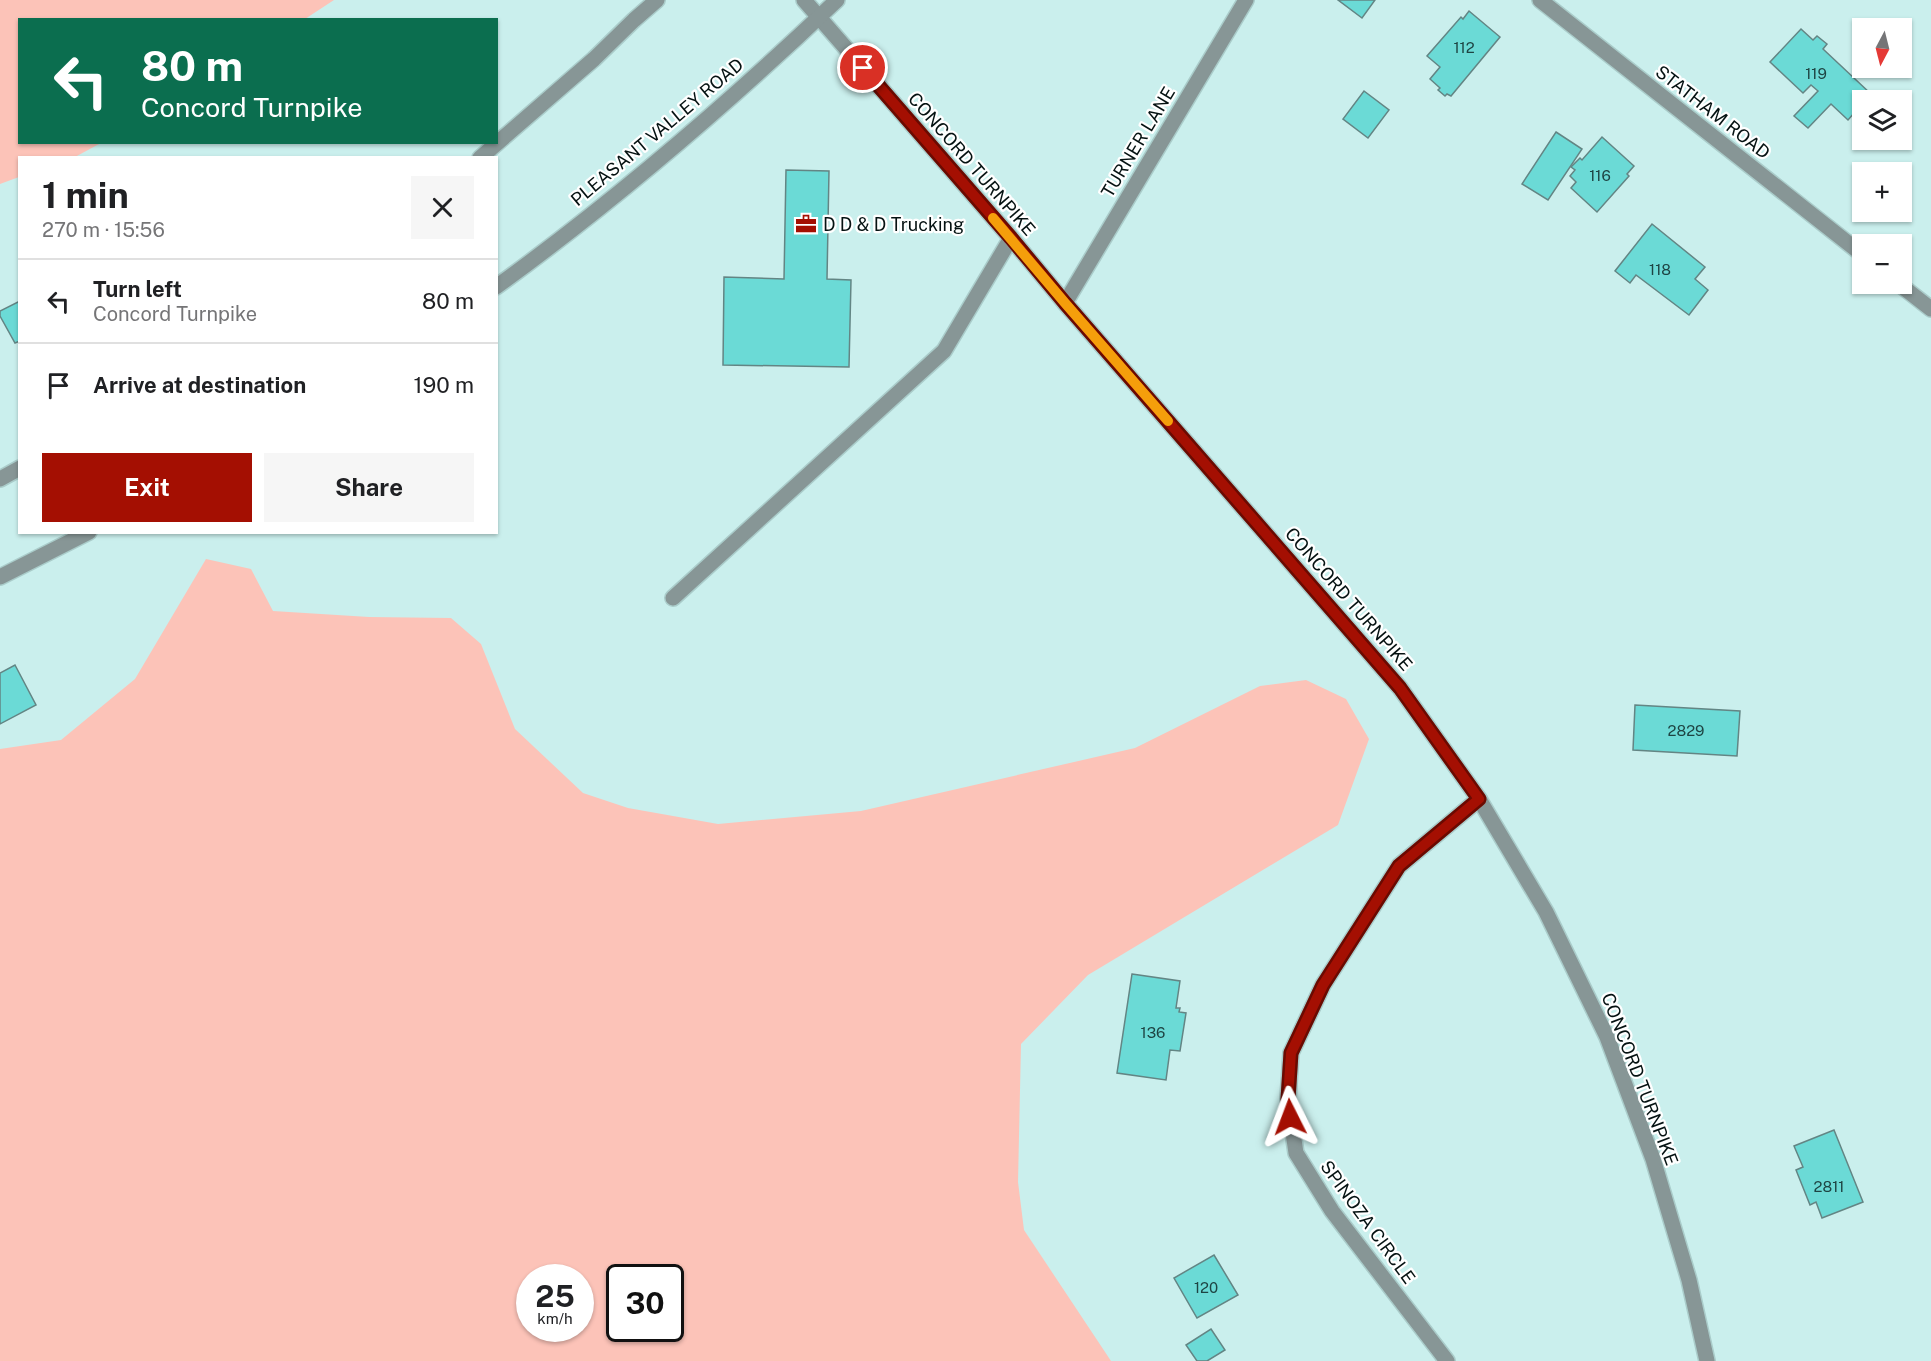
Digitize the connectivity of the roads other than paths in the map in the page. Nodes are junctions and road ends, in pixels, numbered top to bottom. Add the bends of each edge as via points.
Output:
1 (657, 0) edge
2 (804, 0) edge
3 (837, 0) edge
4 (1246, 0) edge
5 (1540, 0) edge
6 (819, 17) junction
7 (498, 142) edge
8 (496, 144) edge
9 (482, 156) edge
10 (1011, 238) junction
11 (1852, 246) edge
12 (498, 286) edge
13 (1912, 294) edge
14 (1065, 303) junction
15 (1931, 309) edge
16 (18, 469) edge
17 (0, 479) edge
18 (85, 534) edge
19 (0, 577) edge
20 (673, 598) dead end
21 (1479, 799) junction
22 (1447, 1361) edge
23 (1707, 1361) edge

1 - 7 street
2 - 6 street, CONCORD TURNPIKE
3 - 6 street, PLEASANT VALLEY ROAD
4 - 14 street, TURNER LANE
5 - 11 street, STATHAM ROAD
6 - 10 street, CONCORD TURNPIKE
6 - 12 street, PLEASANT VALLEY ROAD via 676,146
8 - 9 street
10 - 14 street, CONCORD TURNPIKE
10 - 20 street via 944,351
13 - 15 street
14 - 21 street, CONCORD TURNPIKE via 1400,688
16 - 17 street
18 - 19 street
21 - 22 street, SPINOZA CIRCLE via 1399,866 1323,985 1291,1053 1288,1099 1296,1153 1332,1211
21 - 23 street, CONCORD TURNPIKE via 1546,912 1607,1037 1653,1159 1689,1280

